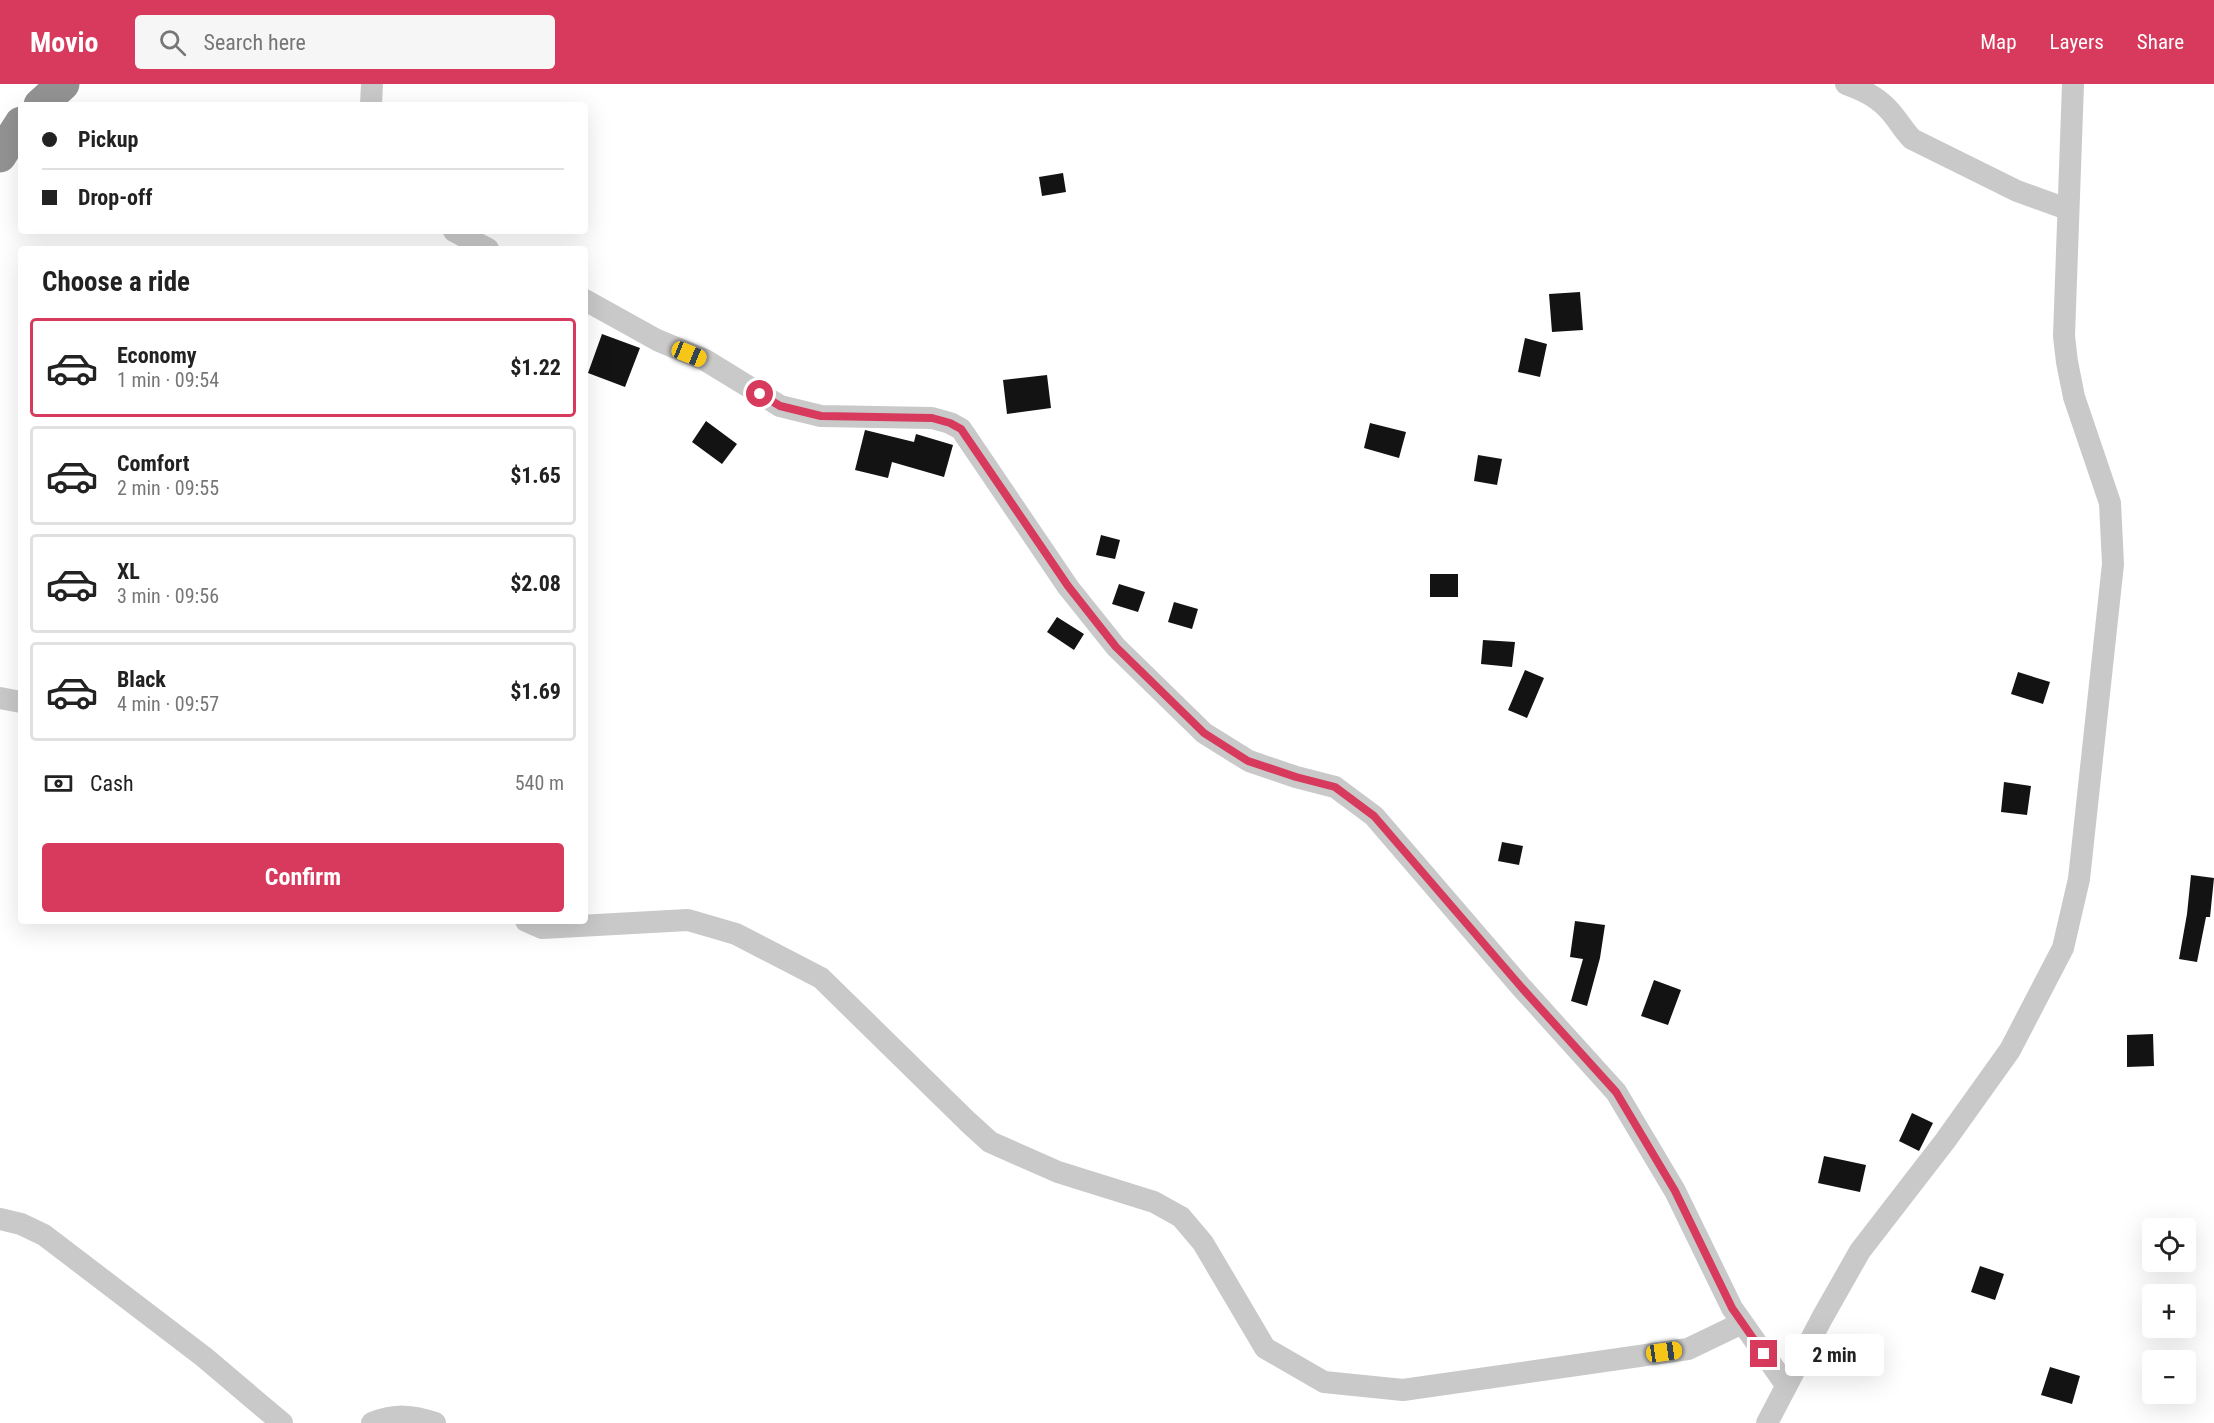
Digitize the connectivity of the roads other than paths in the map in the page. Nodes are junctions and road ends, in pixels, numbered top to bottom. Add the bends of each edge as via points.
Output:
1 (63, 84) edge
2 (372, 84) edge
3 (1846, 84) edge
4 (2073, 84) edge
5 (43, 102) edge
6 (371, 102) edge
7 (18, 128) edge
8 (0, 156) edge
9 (2067, 209) junction
10 (460, 234) edge
11 (482, 246) edge
12 (588, 302) edge
13 (0, 698) edge
14 (18, 701) edge
15 (533, 924) edge
16 (0, 1219) edge
17 (1742, 1323) junction
18 (1786, 1385) junction
19 (282, 1423) edge
20 (372, 1423) edge
21 (435, 1423) edge
22 (1767, 1423) edge

1 - 5 highway
2 - 6 street
3 - 9 street via 1870,94 1912,139 2017,192
4 - 9 street
7 - 8 highway
9 - 18 street via 2067,362 2074,397 2110,503 2113,564 2079,879 2062,948 2010,1050 1860,1251
10 - 11 street
12 - 17 street via 657,340 705,360 780,406 821,416 932,418 961,429 1068,586 1116,647 1204,733 1248,761 1335,787 1374,816 1616,1092 1675,1191
13 - 14 street
15 - 17 street via 542,928 688,920 736,934 821,978 990,1142 1058,1172 1154,1202 1181,1217 1203,1243 1265,1348 1324,1382 1415,1389 1688,1349
16 - 19 street via 44,1235 204,1357
17 - 18 street
18 - 22 street
20 - 21 street via 409,1415

